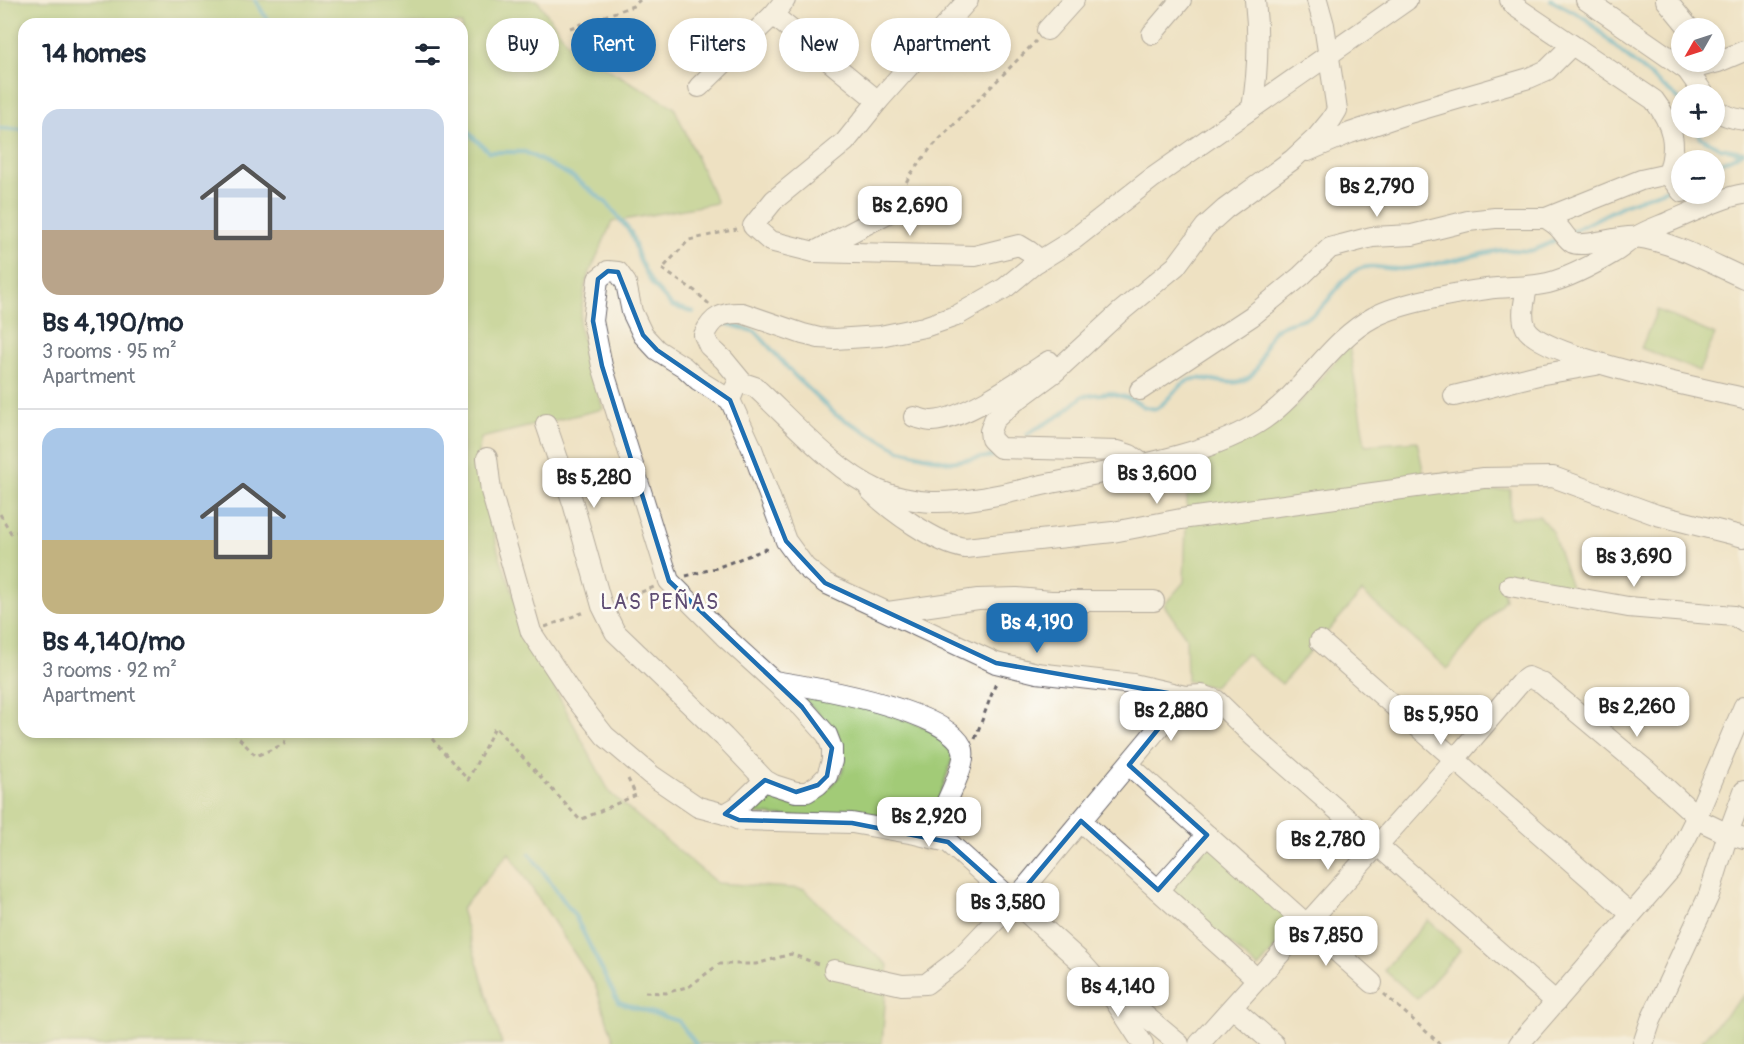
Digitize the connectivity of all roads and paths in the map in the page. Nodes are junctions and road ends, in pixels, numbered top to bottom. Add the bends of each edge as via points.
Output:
1 (640, 0) edge
2 (968, 0) edge
3 (1074, 0) edge
4 (1181, 0) edge
5 (1255, 0) edge
6 (1317, 0) edge
7 (1407, 0) edge
8 (1510, 0) edge
9 (1586, 0) edge
10 (1666, 0) edge
11 (779, 8) edge
12 (1681, 18) edge
13 (570, 28) dead end
14 (1047, 30) joint
15 (1152, 34) dead end
16 (1572, 45) junction
17 (1744, 51) edge
18 (1328, 54) junction
19 (1725, 58) edge
20 (1671, 59) edge
21 (699, 87) dead end
22 (878, 101) junction
23 (1252, 108) junction
24 (1725, 115) edge
25 (1744, 120) edge
26 (1292, 160) junction
27 (1668, 174) junction
28 (1671, 178) edge
29 (1744, 194) edge
30 (1694, 204) edge
31 (1699, 209) junction
32 (890, 212) joint
33 (1546, 218) junction
34 (753, 226) junction
35 (1635, 237) junction
36 (814, 252) junction
37 (1040, 260) junction
38 (1744, 278) edge
39 (1527, 287) junction
40 (720, 315) junction
41 (1080, 350) junction
42 (1602, 364) junction
43 (743, 383) junction
44 (1140, 390) dead end
45 (1454, 396) dead end
46 (1744, 398) edge
47 (730, 400) junction
48 (914, 417) dead end
49 (546, 424) dead end
50 (487, 458) dead end
51 (1144, 465) junction
52 (860, 480) junction
53 (0, 514) edge
54 (18, 532) edge
55 (1744, 537) edge
56 (786, 541) junction
57 (669, 581) junction
58 (1510, 586) dead end
59 (1154, 601) dead end
60 (888, 612) junction
61 (1744, 622) edge
62 (1320, 641) dead end
63 (1007, 665) junction
64 (774, 681) junction
65 (1185, 696) junction
66 (1744, 706) edge
67 (239, 738) edge
68 (286, 738) edge
69 (431, 738) edge
70 (963, 750) junction
71 (1455, 759) junction
72 (1129, 765) junction
73 (626, 775) dead end
74 (765, 780) junction
75 (1744, 791) edge
76 (725, 814) junction
77 (1697, 816) junction
78 (1081, 821) junction
79 (1207, 835) junction
80 (1736, 836) edge
81 (948, 842) junction
82 (1378, 844) junction
83 (1158, 890) junction
84 (1014, 901) junction
85 (1631, 914) junction
86 (1306, 924) junction
87 (1081, 962) junction
88 (834, 970) joint
89 (1257, 979) junction
90 (1372, 983) joint
91 (645, 992) dead end
92 (1556, 1002) junction
93 (1233, 1008) junction
94 (1143, 1044) edge
95 (1179, 1044) edge
96 (1199, 1044) edge
97 (1274, 1044) edge
98 (1440, 1044) edge
99 (1519, 1044) edge
100 (1643, 1044) edge

1 - 13 path
2 - 22 street
3 - 14 street
4 - 15 street
5 - 23 street via 1256,82
6 - 18 street
7 - 18 street
8 - 16 street
9 - 20 street
10 - 12 street
11 - 21 street
11 - 22 street
14 - 32 path via 930,149 909,175
16 - 26 street via 1547,70 1529,78 1350,133
16 - 27 street via 1659,105 1674,141
17 - 19 street
18 - 23 street
18 - 26 street via 1337,110 1317,137
22 - 34 street via 845,142 774,200
23 - 37 street
24 - 25 street
26 - 41 street via 1225,209 1205,227 1176,266
27 - 28 street
27 - 33 street via 1641,180
29 - 31 street
30 - 31 street
31 - 35 street
32 - 36 street
33 - 35 street via 1567,239 1582,245
33 - 44 street via 1468,221 1330,248 1252,316
34 - 36 street via 770,241
34 - 40 path via 689,240 662,268
35 - 38 street via 1672,246
35 - 39 street via 1579,272
36 - 37 street via 975,256 1019,245
37 - 40 street via 1005,288 956,316 880,336 819,338 742,312
39 - 42 street via 1523,320 1527,330 1549,347
39 - 51 street via 1458,294 1377,315 1351,333 1266,418 1204,447
40 - 43 street via 704,335 709,346
41 - 48 street via 1050,360 999,394 948,418 931,421
41 - 51 street via 994,420 991,439 1000,448 1118,451
42 - 45 street
42 - 46 street
43 - 47 street via 734,389
43 - 52 street via 755,387 834,461
47 - 56 street
47 - 57 street via 657,350 643,335 632,312 626,283 618,272 608,271 598,279 593,321 602,366
49 - 74 street via 602,606 615,632
50 - 76 street via 491,491 531,632 572,694 605,736 651,775 698,807
51 - 52 street via 965,500 932,502 880,491
52 - 55 street via 910,522 945,542 965,548 1113,532 1181,519 1484,478 1553,477 1657,515
53 - 54 path via 11,533
56 - 57 path
56 - 60 street via 805,567 825,583
57 - 64 street
58 - 61 street via 1628,607 1734,616
59 - 60 street via 978,599
60 - 63 street
62 - 71 street
63 - 65 street
63 - 70 path via 996,682 974,740
64 - 70 street via 845,693 930,720 954,736
64 - 74 street via 827,735 832,761 827,776 807,792 785,789
65 - 72 street
65 - 82 street via 1216,699
66 - 77 street
67 - 68 path via 256,756 284,744
69 - 73 path via 468,780 495,727 580,820 636,795
70 - 81 street via 962,766 937,828
71 - 77 street via 1528,677 1542,683
71 - 82 street
71 - 85 street
72 - 78 street
72 - 79 street
74 - 76 street
75 - 80 street
76 - 81 street via 739,820 852,823
77 - 80 street
77 - 85 street via 1670,870
78 - 83 street
78 - 84 street
79 - 83 street
79 - 86 street
80 - 100 street
81 - 84 street
82 - 86 street
82 - 92 street
83 - 89 street
84 - 87 street
84 - 88 street via 960,957 926,984 902,986
85 - 92 street
86 - 89 street
86 - 90 street
87 - 94 street via 1113,998
87 - 95 street
88 - 91 path via 791,954 756,964 719,964 690,986 666,993
89 - 93 street
90 - 98 path
92 - 99 street
93 - 96 street
93 - 97 street

